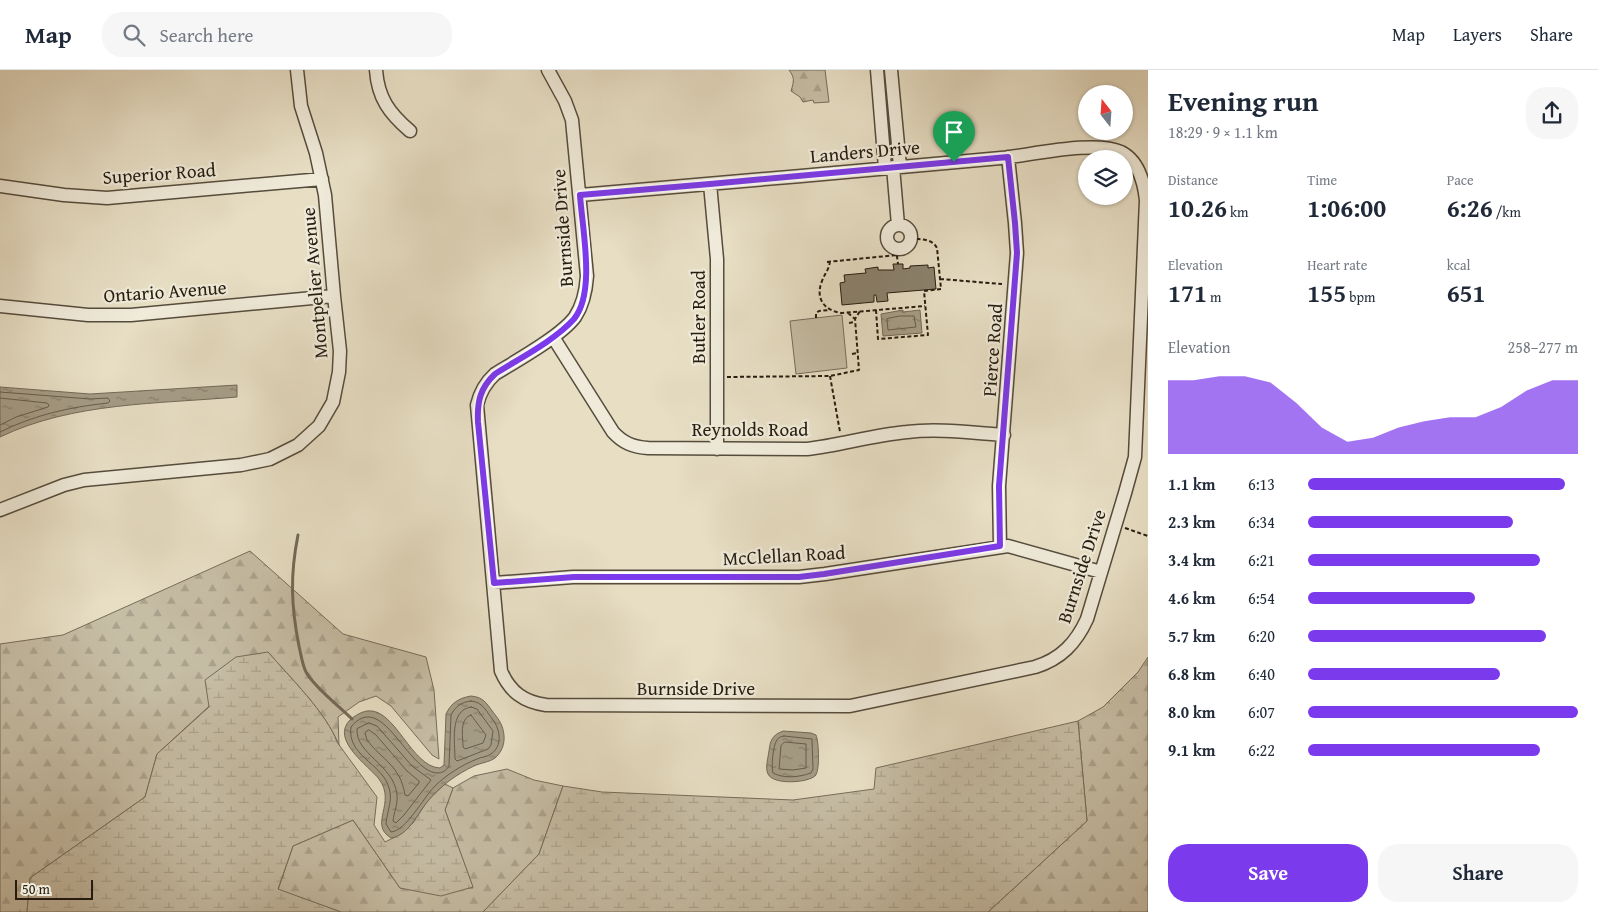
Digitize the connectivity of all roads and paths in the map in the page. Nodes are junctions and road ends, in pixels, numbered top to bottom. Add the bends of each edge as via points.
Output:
1 (297, 70) edge
2 (376, 70) edge
3 (548, 70) edge
4 (877, 70) edge
5 (891, 70) edge
6 (410, 131) dead end
7 (1008, 157) junction
8 (893, 167) junction
9 (1141, 175) joint
10 (322, 179) junction
11 (710, 184) junction
12 (0, 186) edge
13 (580, 195) junction
14 (898, 225) junction
15 (911, 238) junction
16 (897, 252) junction
17 (898, 264) dead end
18 (940, 279) junction
19 (1015, 285) junction
20 (334, 296) junction
21 (0, 306) edge
22 (925, 306) junction
23 (829, 310) junction
24 (876, 310) junction
25 (860, 311) junction
26 (847, 313) junction
27 (816, 318) dead end
28 (855, 321) junction
29 (849, 323) dead end
30 (554, 337) junction
31 (858, 353) junction
32 (852, 354) dead end
33 (830, 376) junction
34 (717, 377) junction
35 (1004, 435) junction
36 (842, 444) junction
37 (716, 449) junction
38 (0, 510) edge
39 (1125, 528) dead end
40 (1148, 536) edge
41 (1000, 546) junction
42 (1101, 572) junction
43 (494, 583) junction

1 - 10 street, Montpelier Avenue via 301,106
2 - 6 street via 377,88 386,106
3 - 13 street, Burnside Drive via 570,110
4 - 8 street
5 - 8 street
7 - 8 street, Landers Drive
7 - 9 street, Landers Drive via 1096,146 1127,156
7 - 19 street, Pierce Road via 1017,253
8 - 11 street, Landers Drive
8 - 14 street
9 - 42 street, Burnside Drive via 1146,200 1134,457
10 - 12 street, Superior Road via 107,198
10 - 20 street, Montpelier Avenue
11 - 13 street, Landers Drive
11 - 34 street, Butler Road via 717,258
13 - 30 street, Burnside Drive via 587,276 585,293 574,318
14 - 15 street via 906,227
14 - 16 street via 889,231 887,238
15 - 16 street via 908,246
15 - 18 path via 929,240 936,246
16 - 17 path
16 - 23 path via 828,262 820,294
18 - 19 path
18 - 22 path via 941,289 924,291
19 - 35 street, Pierce Road
20 - 21 street, Ontario Avenue via 132,315 88,315
20 - 38 street, Montpelier Avenue via 340,351 333,402 318,426 298,445 270,459 241,465 84,480
22 - 24 path
22 - 24 path via 928,335 878,339
23 - 26 path
23 - 27 path via 818,311
24 - 25 path
25 - 26 path
25 - 28 path
26 - 28 path
28 - 29 path
28 - 31 path
30 - 37 street, Reynolds Road via 618,438 631,446 648,448
30 - 43 street, Burnside Drive via 495,374 487,381 479,398 478,422
31 - 32 path
31 - 33 path via 859,370
33 - 34 path
33 - 36 path
34 - 37 street, Butler Road
35 - 36 street, Reynolds Road via 907,432
35 - 41 street, Pierce Road via 999,486
36 - 37 street, Reynolds Road via 807,449
39 - 40 path
41 - 42 street, McClellan Road via 1015,547
41 - 43 street, McClellan Road via 799,577 574,577
42 - 43 street, Burnside Drive via 1082,630 1066,651 1050,662 872,702 831,707 546,705 531,702 517,695 501,671

